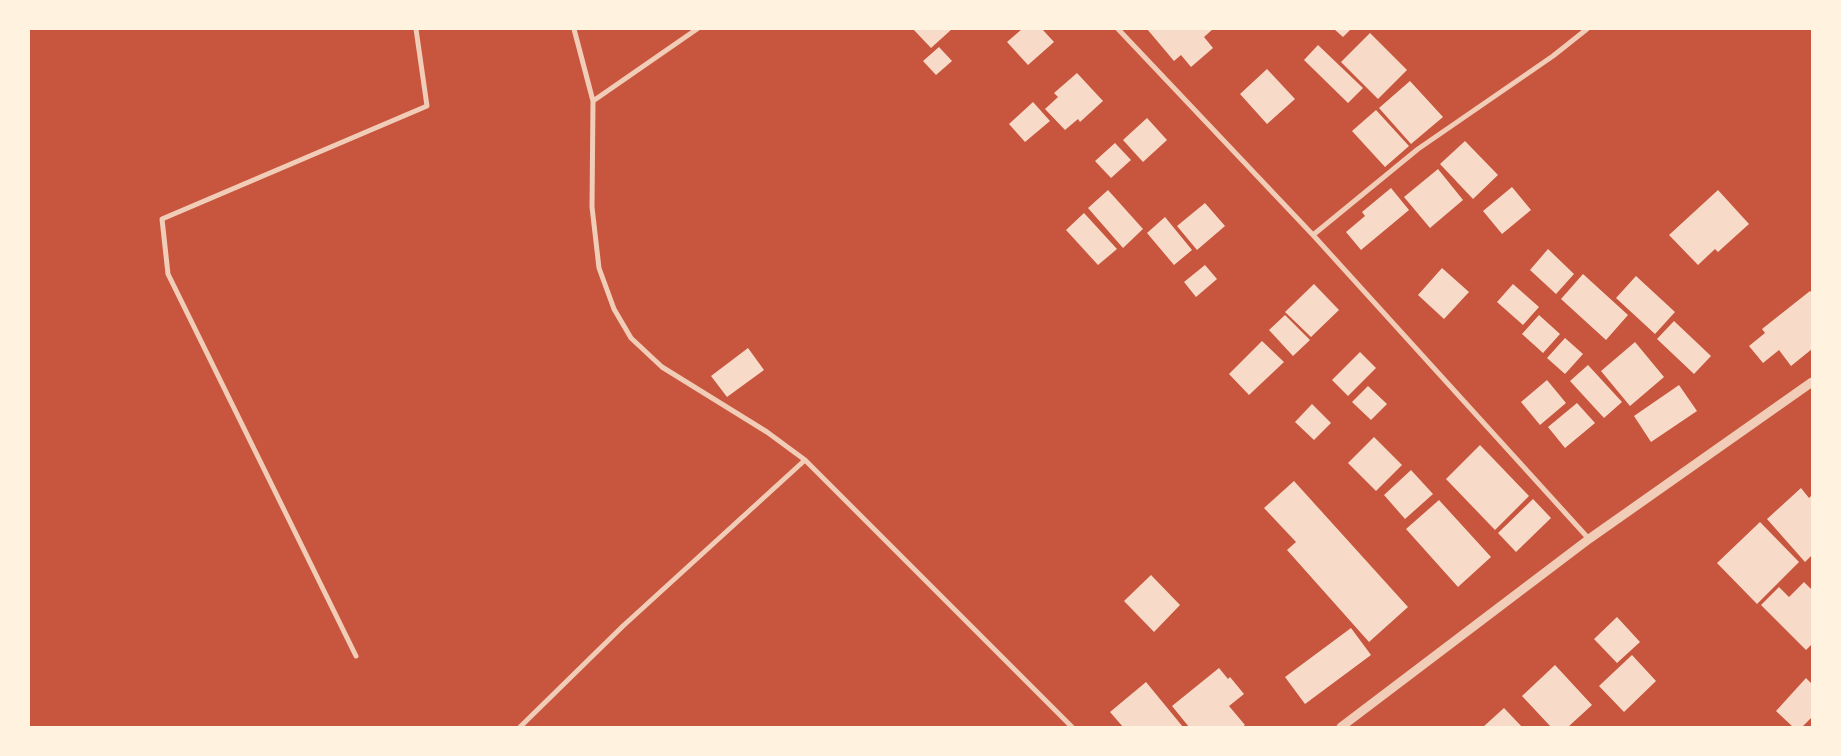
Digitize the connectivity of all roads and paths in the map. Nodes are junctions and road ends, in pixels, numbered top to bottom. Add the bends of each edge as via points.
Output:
1 (416, 29) edge
2 (574, 29) edge
3 (698, 29) edge
4 (1118, 29) edge
5 (1587, 29) edge
6 (593, 101) junction
7 (1313, 235) junction
8 (1812, 382) edge
9 (805, 460) junction
10 (1589, 539) junction
11 (356, 656) dead end
12 (520, 727) edge
13 (1072, 727) edge
14 (1341, 727) edge

1 - 11 street via 427,106 162,219 168,274
2 - 6 street
3 - 6 street
4 - 7 street
5 - 7 street via 1418,149
6 - 9 street via 592,207 599,268 614,309 631,338 662,367 767,432
7 - 10 street
8 - 10 street
9 - 12 street via 623,626
9 - 13 street
10 - 14 street

